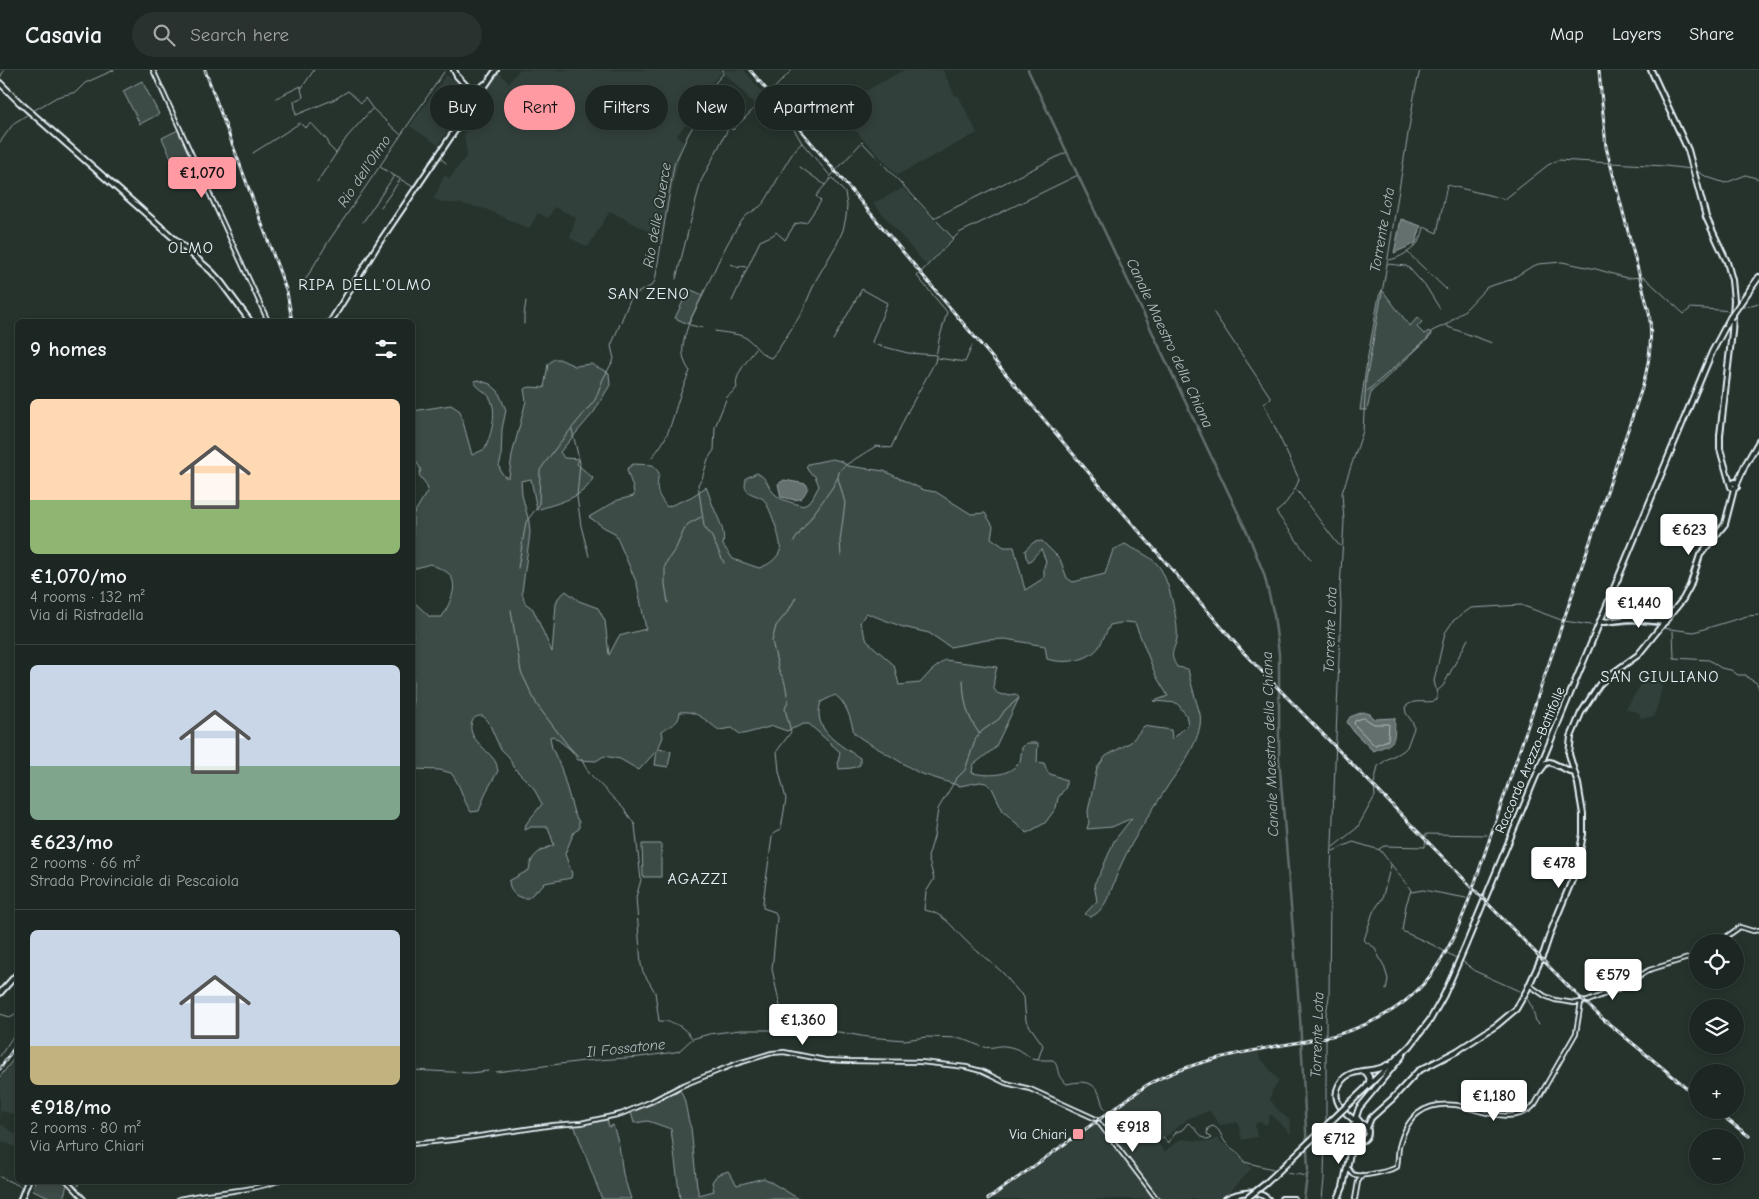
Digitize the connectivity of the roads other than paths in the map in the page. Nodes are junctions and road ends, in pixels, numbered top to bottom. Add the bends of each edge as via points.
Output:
1 (153, 70) edge
2 (454, 70) edge
3 (496, 70) edge
4 (1651, 70) edge
5 (463, 82) junction
6 (487, 83) joint
7 (0, 84) edge
8 (466, 85) edge
9 (468, 85) edge
10 (484, 85) edge
11 (456, 130) edge
12 (1759, 277) edge
13 (249, 319) edge
14 (267, 319) edge
15 (332, 319) edge
16 (1759, 441) edge
17 (1734, 485) junction
18 (1604, 611) junction
19 (1613, 620) junction
20 (1602, 621) junction
21 (1663, 625) junction
22 (1575, 773) junction
23 (1535, 778) junction
24 (1759, 930) edge
25 (1731, 934) edge
26 (1689, 958) edge
27 (15, 976) edge
28 (1529, 986) junction
29 (0, 994) edge
30 (1582, 1002) junction
31 (1410, 1046) junction
32 (1394, 1061) junction
33 (1364, 1071) junction
34 (1360, 1094) junction
35 (1347, 1114) junction
36 (1370, 1118) junction
37 (1360, 1123) junction
38 (1353, 1126) junction
39 (1367, 1128) junction
40 (1353, 1139) junction
41 (1359, 1141) junction
42 (415, 1144) edge
43 (1350, 1169) junction
44 (1363, 1175) junction
45 (27, 1184) edge
46 (70, 1184) edge
47 (270, 1184) edge
48 (1261, 1194) junction
49 (1344, 1198) edge
50 (21, 1199) edge
51 (84, 1199) edge
52 (179, 1199) edge
53 (1158, 1199) edge
54 (1226, 1199) edge
55 (1246, 1199) edge
56 (1263, 1199) edge
57 (1268, 1199) edge
58 (1284, 1199) edge
59 (1294, 1199) edge
60 (1338, 1199) edge
61 (1355, 1199) edge

1 - 14 street
2 - 5 main road
3 - 6 main road
4 - 17 main road via 1685,143 1706,217 1727,262 1733,288 1732,332 1720,449
5 - 8 main road
5 - 9 main road
6 - 10 main road
7 - 13 main road via 211,271
11 - 15 main road
12 - 18 main road, Raccordo Arezzo-Battifolle, bridge via 1730,318 1712,352
16 - 17 main road
17 - 21 main road via 1725,524 1700,555 1687,593
18 - 19 main road
18 - 20 main road, Raccordo Arezzo-Battifolle
19 - 20 main road
19 - 21 main road via 1630,619
20 - 23 main road, Raccordo Arezzo-Battifolle
21 - 22 main road via 1638,655 1603,681 1582,713 1568,748
22 - 23 main road via 1550,762
22 - 28 main road via 1584,814 1579,858
23 - 31 main road, Raccordo Arezzo-Battifolle via 1444,995
24 - 25 street via 1740,928
26 - 30 street via 1648,970 1614,991
27 - 29 main road
28 - 30 street via 1555,1000
28 - 36 main road via 1510,1015 1457,1051 1418,1071
30 - 44 street via 1576,1033 1530,1109 1510,1116 1447,1104 1429,1107 1411,1120 1399,1146 1397,1167
31 - 32 main road, Raccordo Arezzo-Battifolle
31 - 37 main road via 1359,1108 1356,1117
32 - 33 main road via 1379,1069
32 - 34 main road, Raccordo Arezzo-Battifolle
33 - 34 main road via 1370,1080
33 - 35 main road via 1346,1076 1338,1086 1337,1101
34 - 55 main road, Raccordo Arezzo-Battifolle, bridge
35 - 37 main road
35 - 38 main road
36 - 37 main road
36 - 39 main road
37 - 38 main road
37 - 39 main road
38 - 40 main road via 1350,1134
39 - 41 main road via 1367,1137
40 - 41 main road
40 - 60 main road
41 - 43 main road
42 - 53 street via 621,1114 735,1064 772,1053 784,1052 826,1060 921,1062 966,1067 1030,1089 1096,1119
43 - 44 street via 1353,1174
43 - 49 main road
44 - 61 street via 1358,1182
45 - 50 main road
46 - 51 street
47 - 52 street
48 - 54 main road via 1241,1193
48 - 56 main road
48 - 57 main road
49 - 60 main road
58 - 59 main road

